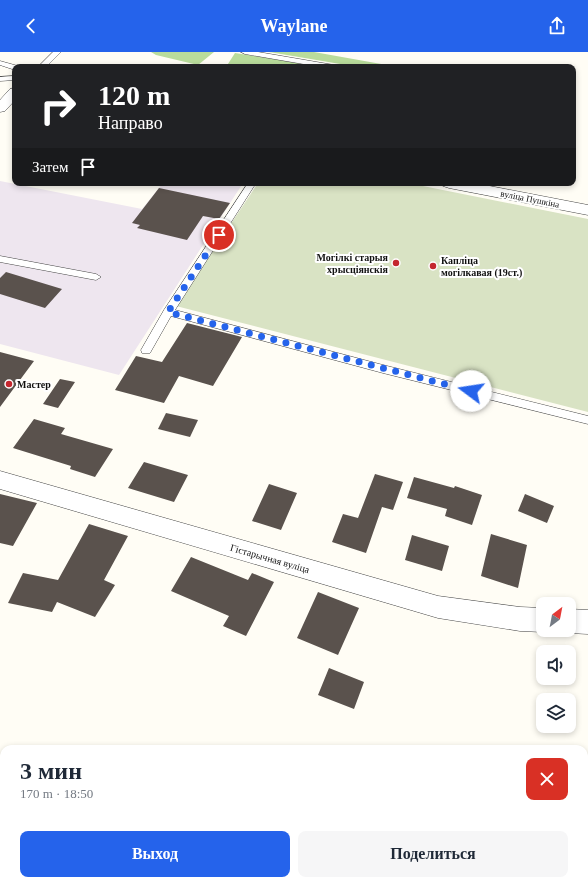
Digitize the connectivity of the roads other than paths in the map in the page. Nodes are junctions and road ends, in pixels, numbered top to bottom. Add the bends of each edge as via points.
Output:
1 (57, 52) edge
2 (245, 52) edge
3 (0, 63) edge
4 (45, 64) edge
5 (316, 64) edge
6 (12, 67) edge
7 (12, 78) edge
8 (0, 79) edge
9 (12, 95) edge
10 (0, 108) edge
11 (250, 186) edge
12 (464, 186) edge
13 (588, 210) edge
14 (0, 258) edge
15 (96, 277) dead end
16 (168, 312) junction
17 (146, 350) dead end
18 (588, 420) edge
19 (0, 480) edge
20 (536, 620) edge
21 (576, 621) edge
22 (588, 622) edge

1 - 4 lane
2 - 5 lane
3 - 6 lane
7 - 8 lane
9 - 10 street
11 - 16 lane
12 - 13 street, вуліца Пушкіна
14 - 15 lane
16 - 17 lane
16 - 18 lane
19 - 20 street, Гістарычная вуліца via 438,607
21 - 22 street

